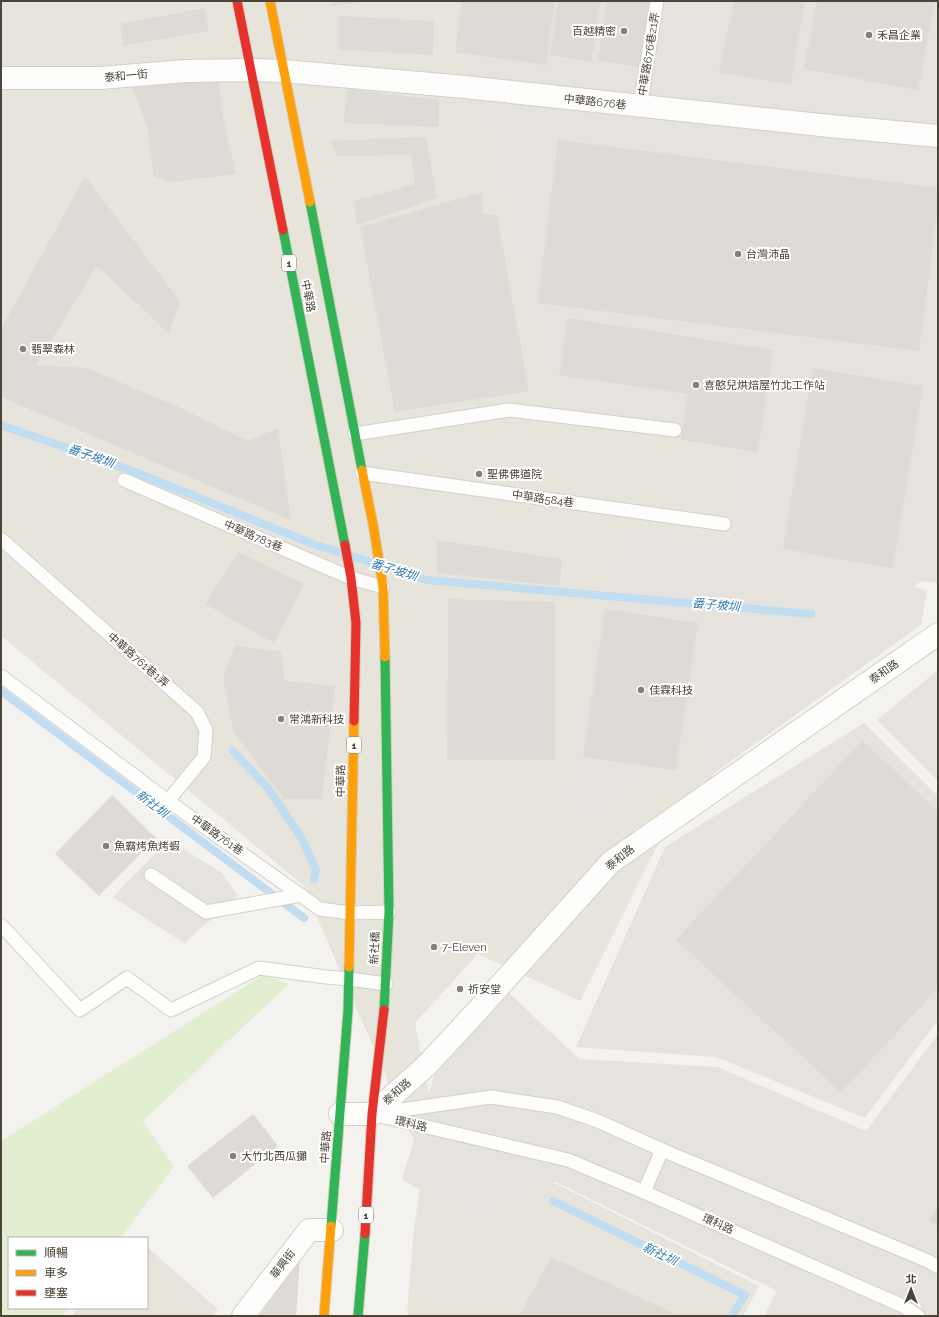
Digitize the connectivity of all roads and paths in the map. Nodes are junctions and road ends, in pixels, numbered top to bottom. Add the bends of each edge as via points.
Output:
1 (237, 1) edge
2 (270, 1) edge
3 (657, 1) edge
4 (251, 70) junction
5 (283, 72) junction
6 (1, 78) edge
7 (640, 107) junction
8 (938, 136) edge
9 (675, 430) dead end
10 (354, 434) junction
11 (362, 473) junction
12 (124, 480) dead end
13 (724, 524) dead end
14 (1, 539) edge
15 (351, 578) junction
16 (383, 587) junction
17 (938, 634) edge
18 (1, 676) edge
19 (168, 801) junction
20 (151, 875) dead end
21 (301, 895) junction
22 (389, 912) junction
23 (350, 913) junction
24 (1, 925) edge
25 (349, 979) junction
26 (386, 984) junction
27 (340, 1114) junction
28 (372, 1114) junction
29 (662, 1150) junction
30 (644, 1192) junction
31 (332, 1230) junction
32 (938, 1267) edge
33 (243, 1316) edge
34 (324, 1316) edge
35 (358, 1316) edge
36 (918, 1316) edge

1 - 4 main road, 中華路 / 1
2 - 5 main road, 中華路 / 1
3 - 7 lane, 中華路676巷21弄
4 - 5 street, 中華路676巷
4 - 6 street, 泰和一街 via 186,71 100,78
4 - 15 main road, 中華路 / 1
5 - 7 street, 中華路676巷 via 465,87
5 - 10 main road, 中華路 / 1
7 - 8 street, 中華路676巷
9 - 10 lane via 509,410
10 - 11 main road, 中華路 / 1
11 - 13 lane, 中華路584巷
11 - 16 main road, 中華路 / 1
12 - 15 lane, 中華路783巷
14 - 19 lane, 中華路761巷1弄 via 197,712 206,730 204,757
15 - 16 lane, 中華路783巷
15 - 23 main road, 中華路 / 1 via 356,623
16 - 22 main road, 1
17 - 28 street, 泰和路 via 611,862 426,1066
18 - 19 lane, 中華路761巷
19 - 21 lane, 中華路761巷
20 - 21 lane via 206,912
21 - 23 lane, 中華路761巷 via 320,909
22 - 23 lane, 中華路761巷
22 - 26 main road, 新社橋 / 1
23 - 25 main road, 1
24 - 25 lane via 80,1010 127,978 171,1010 260,968
25 - 26 lane
25 - 27 main road, 中華路 / 1
26 - 28 main road, 1
27 - 28 street
27 - 31 main road, 中華路 / 1
28 - 29 lane, 環科路 via 491,1097 557,1107 598,1121
28 - 30 lane, 環科路 via 568,1160
28 - 35 main road, 1
29 - 30 lane
29 - 32 lane, 環科路
30 - 36 lane, 環科路 via 903,1306
31 - 33 street, 華興街 via 309,1230
31 - 34 main road, 中華路 / 1

